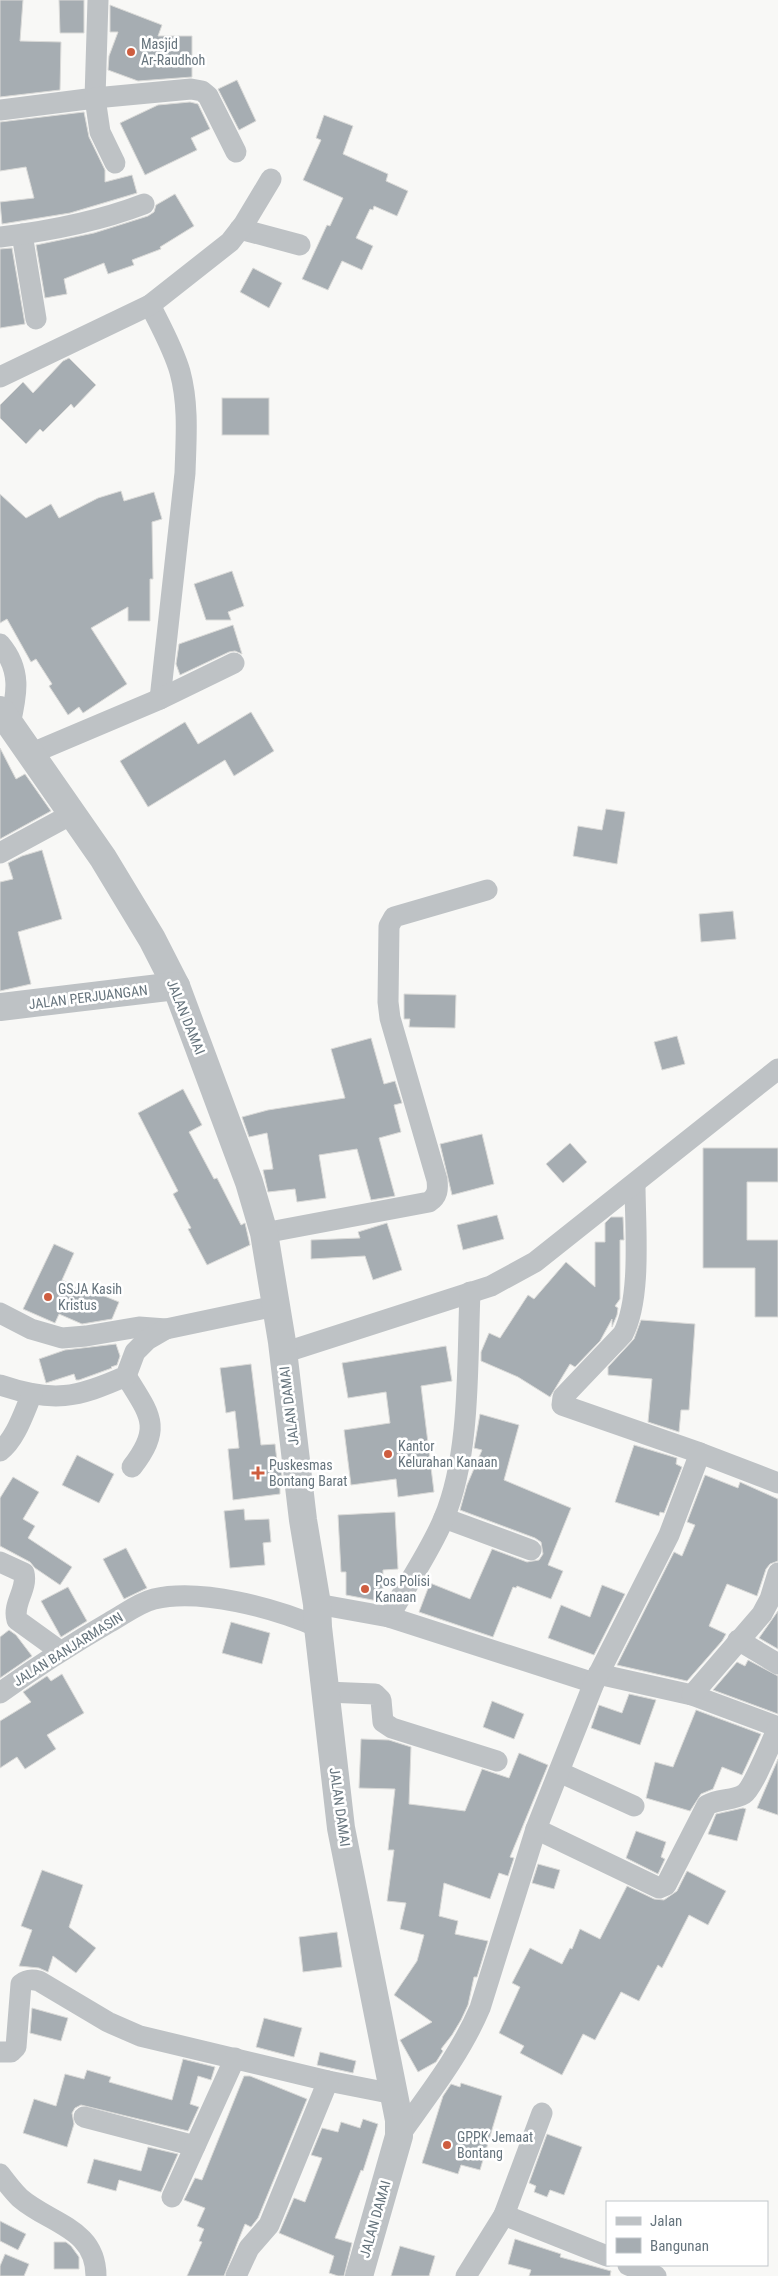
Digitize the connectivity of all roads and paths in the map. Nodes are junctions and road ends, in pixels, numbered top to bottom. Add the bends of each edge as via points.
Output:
1 (98, 0) edge
2 (95, 98) junction
3 (0, 110) edge
4 (236, 152) dead end
5 (115, 163) dead end
6 (271, 179) dead end
7 (144, 204) dead end
8 (240, 229) junction
9 (22, 234) junction
10 (0, 237) edge
11 (300, 245) dead end
12 (150, 305) junction
13 (36, 319) dead end
14 (0, 377) edge
15 (0, 644) edge
16 (234, 664) dead end
17 (160, 699) junction
18 (5, 717) edge
19 (30, 754) junction
20 (72, 814) junction
21 (0, 853) edge
22 (487, 890) dead end
23 (176, 986) junction
24 (0, 1007) edge
25 (778, 1069) edge
26 (635, 1184) junction
27 (264, 1233) junction
28 (470, 1292) junction
29 (0, 1313) edge
30 (166, 1329) junction
31 (280, 1331) junction
32 (126, 1376) junction
33 (0, 1385) edge
34 (32, 1394) junction
35 (0, 1452) edge
36 (700, 1453) junction
37 (132, 1467) dead end
38 (778, 1483) edge
39 (444, 1518) junction
40 (531, 1550) dead end
41 (0, 1562) edge
42 (778, 1572) edge
43 (318, 1615) junction
44 (389, 1617) junction
45 (738, 1640) junction
46 (60, 1651) junction
47 (778, 1664) edge
48 (596, 1678) junction
49 (0, 1692) edge
50 (326, 1692) junction
51 (692, 1695) junction
52 (778, 1727) edge
53 (497, 1760) dead end
54 (559, 1772) junction
55 (634, 1806) dead end
56 (536, 1829) junction
57 (6, 2052) edge
58 (235, 2058) junction
59 (328, 2081) junction
60 (394, 2094) junction
61 (542, 2114) dead end
62 (84, 2117) dead end
63 (399, 2136) junction
64 (195, 2146) junction
65 (0, 2174) edge
66 (172, 2197) dead end
67 (504, 2216) junction
68 (606, 2256) edge
69 (631, 2266) edge
70 (96, 2276) edge
71 (236, 2276) edge
72 (359, 2276) edge
73 (466, 2276) edge
74 (656, 2276) edge

1 - 2 street
2 - 3 street
2 - 4 street via 191,89 202,91 208,96
2 - 5 street via 100,132
6 - 8 street
7 - 9 street via 87,223
8 - 11 street
8 - 12 street via 211,258
9 - 10 street
9 - 13 street
12 - 14 street
12 - 17 street via 172,348 180,374 186,436 185,473
15 - 18 street via 12,661 17,694
16 - 17 street
17 - 19 street
18 - 19 street, JALAN DAMAI
19 - 20 street, JALAN DAMAI
20 - 21 street
20 - 23 street, JALAN DAMAI via 132,905
22 - 27 street via 394,917 389,926 390,1018 437,1180 434,1199
23 - 24 street, JALAN PERJUANGAN
23 - 27 street, JALAN DAMAI via 249,1182
25 - 26 street
26 - 28 street via 535,1262 491,1286
26 - 36 street via 634,1289 628,1324 623,1334 563,1397 562,1405
27 - 31 street, JALAN DAMAI
28 - 31 street
28 - 39 street via 464,1435
29 - 30 street via 31,1329 62,1338 124,1328
30 - 31 street
30 - 32 street via 135,1352
31 - 43 street, JALAN DAMAI
32 - 34 street via 80,1394
32 - 37 street via 150,1418 151,1435 144,1452
33 - 34 street
34 - 35 street via 20,1422
36 - 38 street
36 - 48 street via 669,1535
39 - 40 street
39 - 44 street
41 - 46 street via 24,1573 15,1610 16,1620
42 - 45 street via 762,1614
43 - 44 street
43 - 46 street, JALAN BANJARMASIN via 275,1612 200,1596 145,1603
43 - 50 street, JALAN DAMAI
44 - 48 street
45 - 47 street
45 - 51 street
46 - 49 street, JALAN BANJARMASIN
48 - 51 street
48 - 54 street
50 - 53 street via 375,1694 380,1700 382,1722 392,1728
50 - 60 street, JALAN DAMAI via 341,1828
51 - 52 street
52 - 56 street via 748,1791 707,1805 666,1885 659,1888
54 - 55 street
54 - 56 street
56 - 63 street via 480,2008 469,2033
57 - 58 street via 16,2047 22,1984 34,1980 123,2030
58 - 59 street
58 - 64 street
59 - 60 street
59 - 71 street via 269,2225 249,2248
60 - 63 street, JALAN DAMAI
61 - 67 street
62 - 64 street
63 - 72 street, JALAN DAMAI
64 - 66 street
65 - 70 street via 20,2198 75,2231 86,2242
67 - 68 street
67 - 73 street
69 - 74 street

